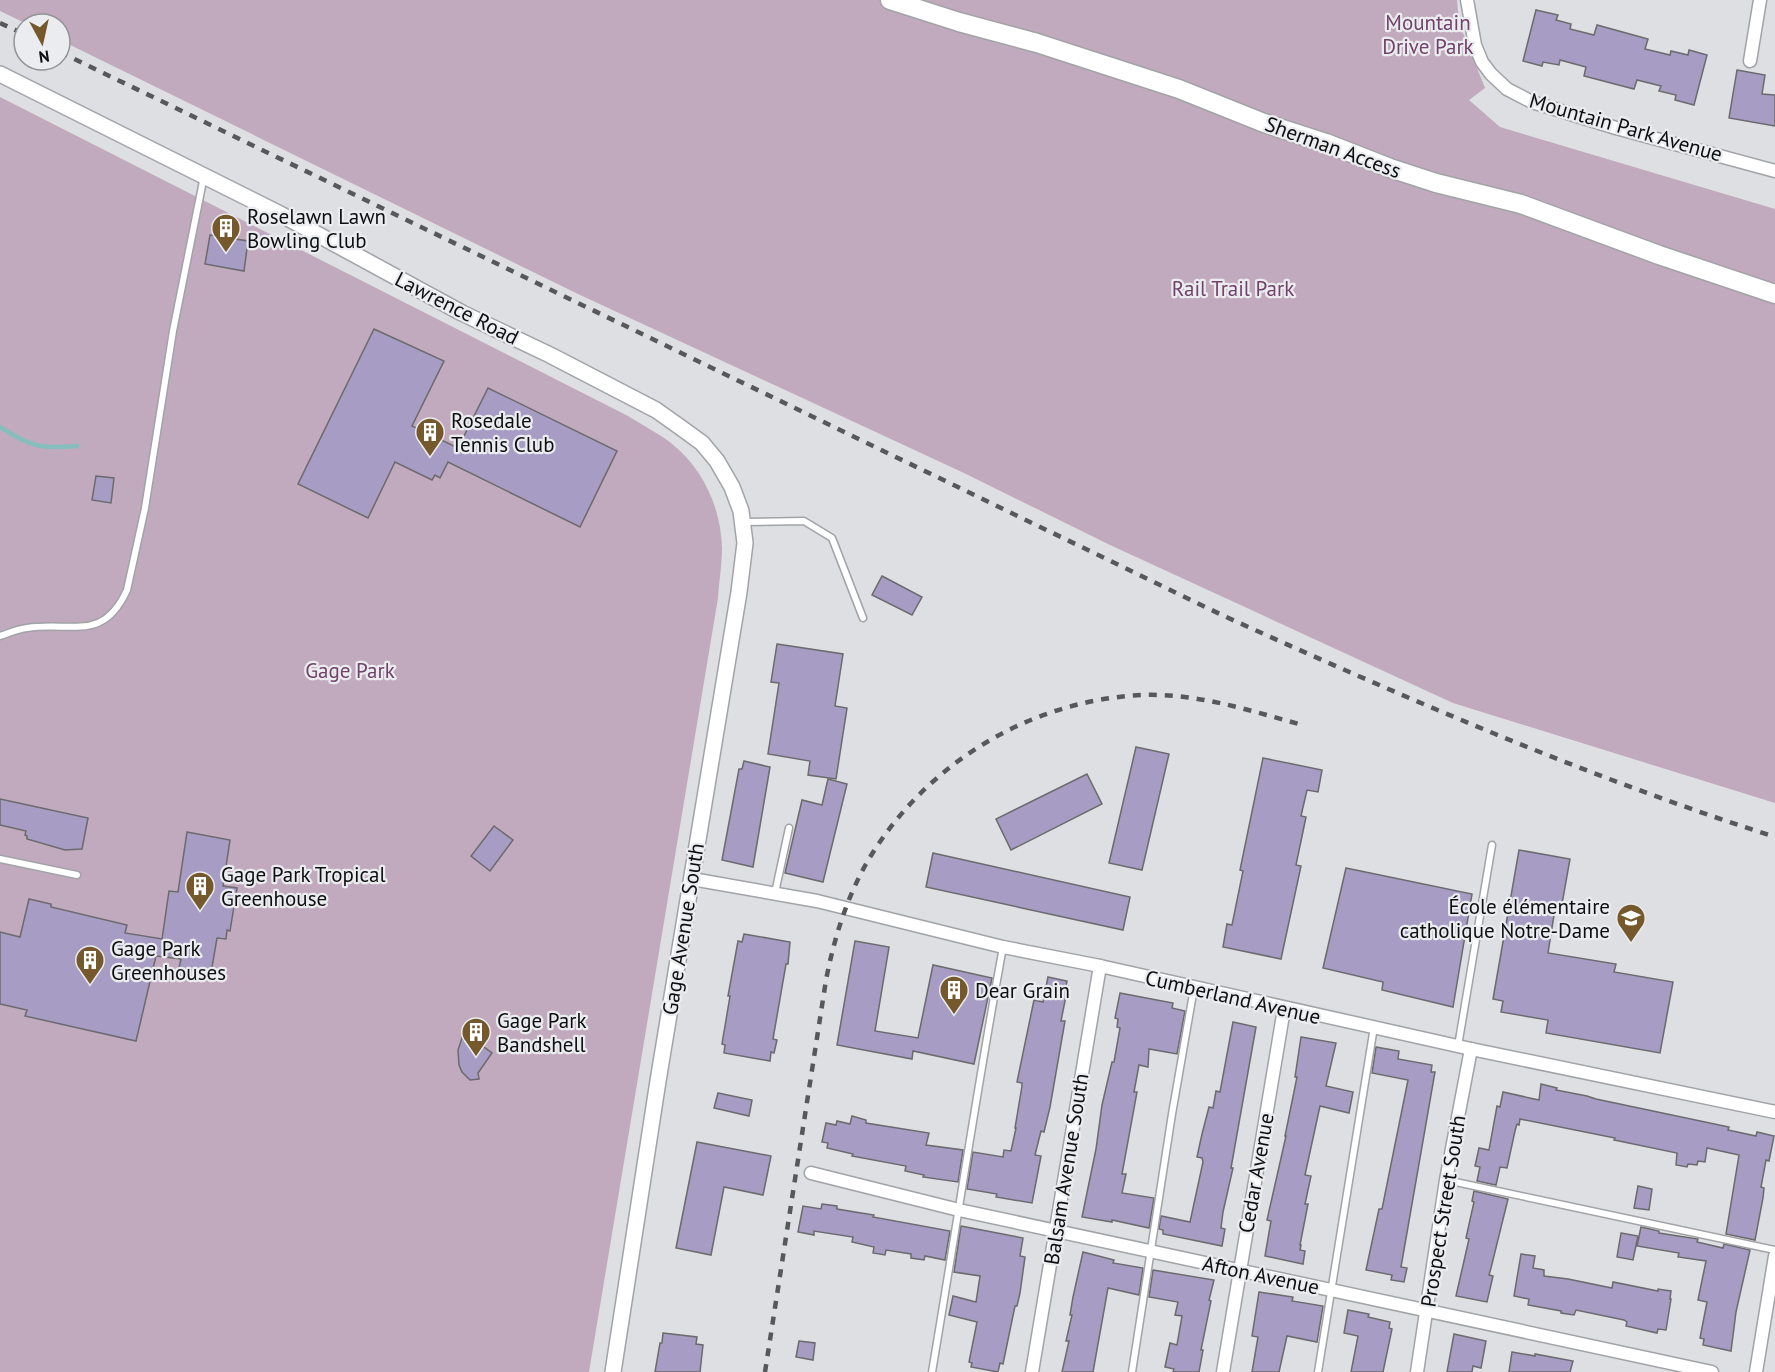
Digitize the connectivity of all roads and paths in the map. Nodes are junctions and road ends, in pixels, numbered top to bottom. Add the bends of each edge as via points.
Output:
1 (890, 0) edge
2 (1467, 0) edge
3 (1760, 0) edge
4 (1750, 61) dead end
5 (0, 74) edge
6 (1775, 171) edge
7 (204, 175) junction
8 (1775, 294) edge
9 (732, 487) joint
10 (742, 522) junction
11 (863, 618) dead end
12 (0, 636) edge
13 (789, 828) dead end
14 (1492, 845) dead end
15 (0, 859) edge
16 (77, 875) dead end
17 (692, 879) junction
18 (775, 894) junction
19 (1003, 947) junction
20 (1100, 966) junction
21 (1194, 988) junction
22 (1284, 1009) junction
23 (1374, 1028) junction
24 (1457, 1046) junction
25 (1471, 1050) junction
26 (1775, 1113) edge
27 (811, 1173) dead end
28 (1446, 1179) junction
29 (959, 1210) junction
30 (1056, 1230) junction
31 (1775, 1250) edge
32 (1152, 1251) junction
33 (1775, 1256) edge
34 (1240, 1270) junction
35 (1331, 1290) junction
36 (1427, 1311) junction
37 (613, 1372) edge
38 (932, 1372) edge
39 (1032, 1372) edge
40 (1132, 1372) edge
41 (1223, 1372) edge
42 (1318, 1372) edge
43 (1417, 1372) edge
44 (1712, 1372) edge
45 (1756, 1372) edge

1 - 8 main road, Sherman Access via 1169,86 1400,171 1521,204
2 - 6 street, Mountain Park Avenue via 1482,62 1507,89 1532,102 1616,128
3 - 4 street
5 - 7 street, Lawrence Road
7 - 9 street, Lawrence Road via 462,313 656,410 702,443
7 - 12 lane via 173,331 145,508 122,602 92,626 27,628
9 - 10 street, Gage Avenue South
10 - 11 lane via 804,521 832,538
10 - 17 street, Gage Avenue South via 745,543 739,592
13 - 18 lane
14 - 24 lane
15 - 16 lane
17 - 18 street, Cumberland Avenue
17 - 37 street, Gage Avenue South
18 - 19 street, Cumberland Avenue
19 - 20 street, Cumberland Avenue
19 - 29 lane
20 - 21 street, Cumberland Avenue
20 - 30 street, Balsam Avenue South
21 - 22 street, Cumberland Avenue
21 - 32 lane
22 - 23 street, Cumberland Avenue
22 - 34 street, Cedar Avenue
23 - 24 street, Cumberland Avenue
23 - 35 lane
24 - 25 street, Cumberland Avenue
25 - 26 street, Cumberland Avenue
25 - 28 street, Prospect Street South
27 - 29 street, Afton Avenue
28 - 31 lane
28 - 36 street, Prospect Street South
29 - 30 street, Afton Avenue
29 - 38 lane
30 - 32 street, Afton Avenue
30 - 39 street, Balsam Avenue South
32 - 34 street, Afton Avenue
32 - 40 lane
33 - 45 street
34 - 35 street, Afton Avenue
34 - 41 street, Cedar Avenue
35 - 36 street, Afton Avenue
35 - 42 lane
36 - 43 street, Prospect Street South
36 - 44 street, Afton Avenue

